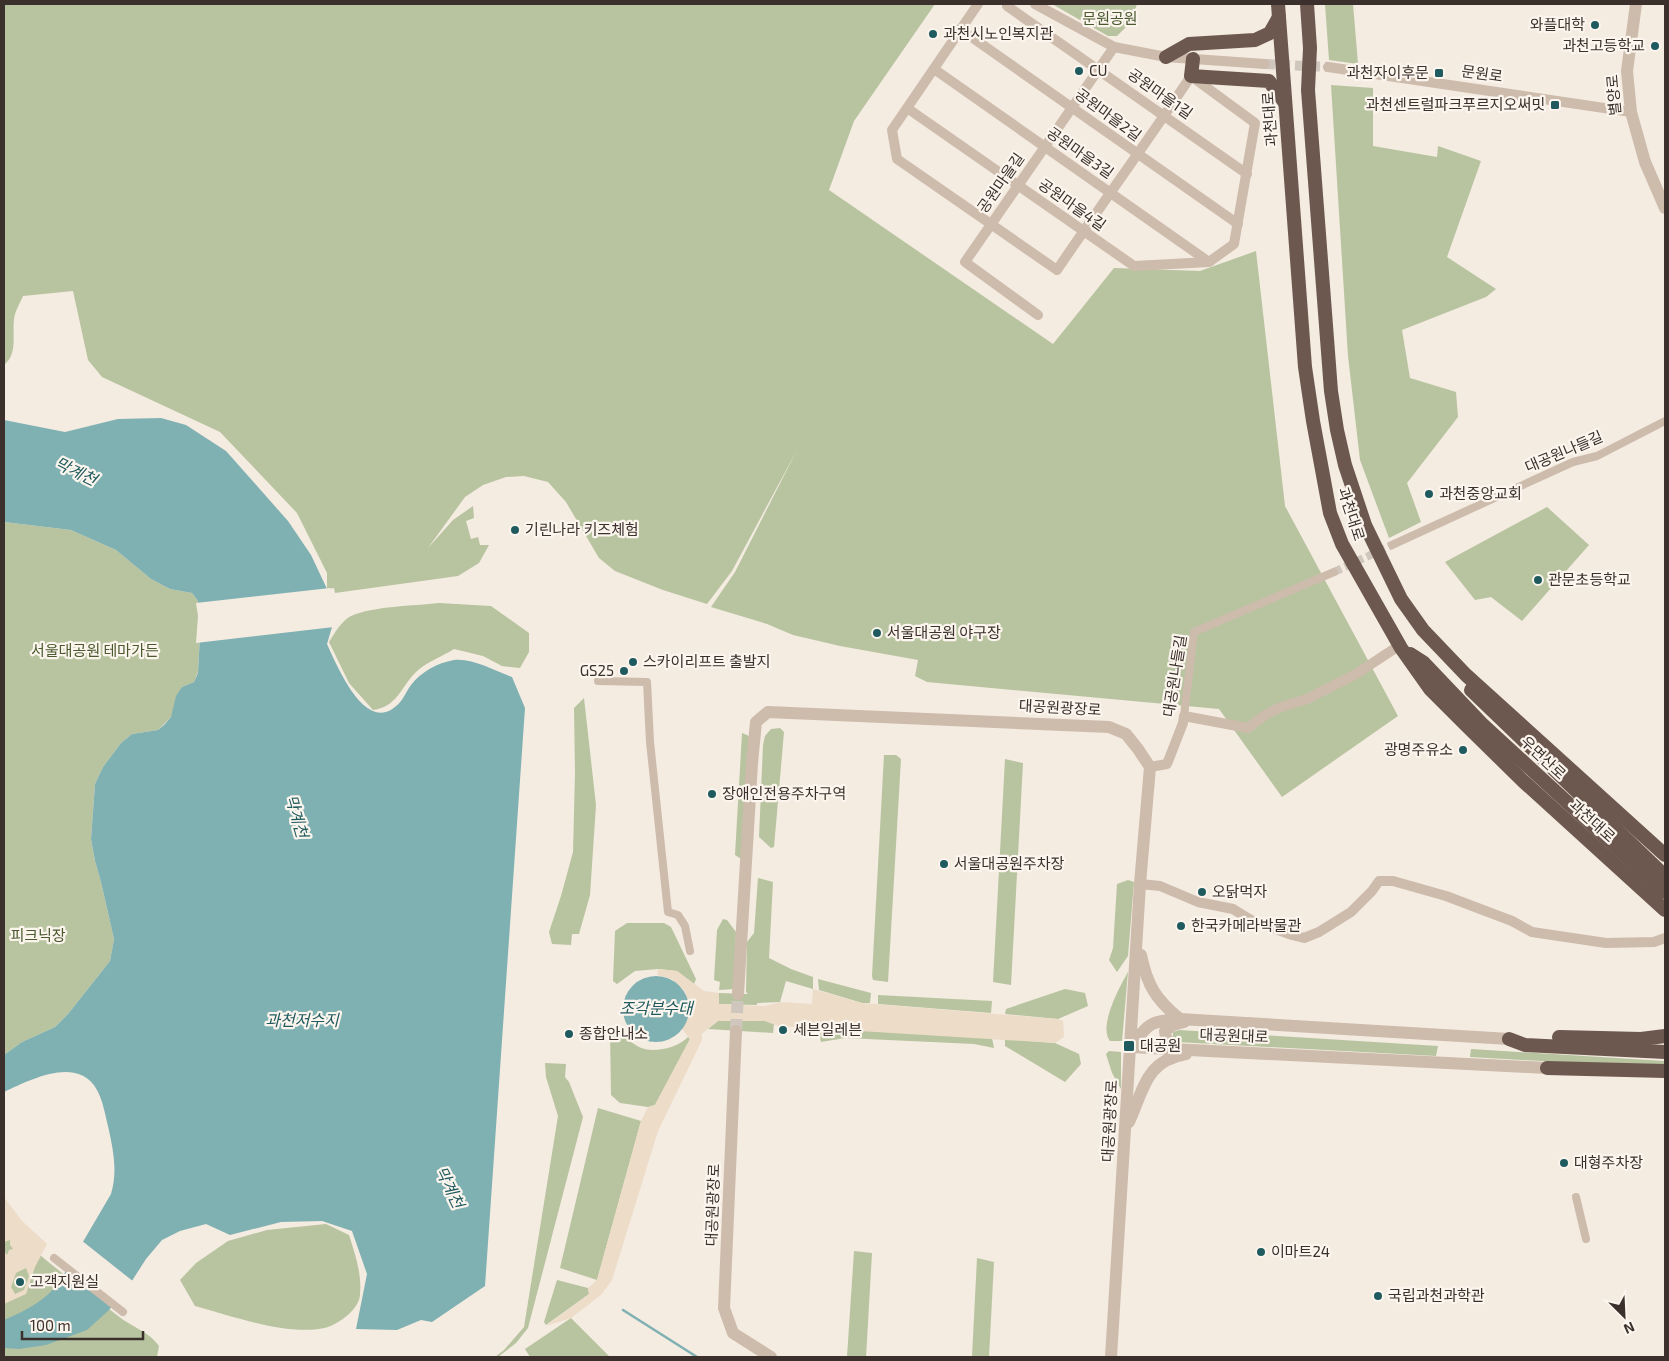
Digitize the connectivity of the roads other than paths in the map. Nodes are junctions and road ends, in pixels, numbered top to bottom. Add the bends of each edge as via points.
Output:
1 (978, 4) edge
2 (1007, 4) edge
3 (1035, 4) edge
4 (1307, 4) edge
5 (1636, 4) edge
6 (1279, 10) edge
7 (960, 29) junction
8 (1114, 47) junction
9 (1166, 57) junction
10 (1193, 60) junction
11 (1265, 64) tunnel mouth
12 (1328, 67) tunnel mouth
13 (934, 69) junction
14 (1098, 70) junction
15 (1191, 76) junction
16 (1286, 103) junction
17 (1072, 107) junction
18 (907, 108) junction
19 (1631, 112) junction
20 (1165, 116) junction
21 (1044, 147) junction
22 (1137, 155) junction
23 (1247, 174) junction
24 (1018, 186) junction
25 (1110, 194) junction
26 (1665, 208) edge
27 (991, 224) junction
28 (1238, 224) junction
29 (1083, 231) junction
30 (1209, 262) junction
31 (1038, 315) dead end
32 (1665, 421) edge
33 (1392, 545) tunnel mouth
34 (1334, 572) tunnel mouth
35 (1423, 630) junction
36 (1400, 647) junction
37 (598, 681) dead end
38 (1184, 716) junction
39 (1150, 768) junction
40 (1665, 855) edge
41 (1665, 876) edge
42 (1140, 884) junction
43 (1665, 892) edge
44 (1665, 910) edge
45 (1138, 934) junction
46 (1665, 938) edge
47 (690, 951) dead end
48 (738, 994) tunnel mouth
49 (1180, 1019) junction
50 (1196, 1019) junction
51 (736, 1031) tunnel mouth
52 (1665, 1036) edge
53 (1510, 1040) junction
54 (1131, 1047) junction
55 (1208, 1050) junction
56 (1180, 1051) junction
57 (1665, 1052) edge
58 (1546, 1068) joint
59 (1635, 1071) junction
60 (1665, 1072) edge
61 (1665, 1079) edge
62 (1126, 1129) junction
63 (1576, 1197) dead end
64 (1586, 1239) dead end
65 (54, 1258) dead end
66 (123, 1312) dead end
67 (771, 1357) edge
68 (1111, 1357) edge

1 - 7 street
2 - 14 street, 공원마을1길
3 - 8 street
4 - 35 highway, 과천대로 via 1308,90 1331,391 1337,430 1365,525 1401,599
5 - 19 street, 별양로 via 1627,72
6 - 9 highway via 1270,33 1254,40 1189,44
6 - 16 highway, 과천대로
7 - 13 street
7 - 17 street, 공원마을2길
8 - 9 street
8 - 14 street, 공원마을길
9 - 10 street
10 - 11 street
10 - 15 highway
12 - 19 street, 문원로
13 - 18 street
13 - 21 street, 공원마을3길
14 - 17 street, 공원마을길
14 - 20 street, 공원마을1길
15 - 16 highway via 1269,81
15 - 20 street
15 - 23 street via 1255,123
16 - 36 highway, 과천대로 via 1305,367 1330,513 1342,544
17 - 21 street, 공원마을길
17 - 22 street, 공원마을2길
18 - 24 street, 공원마을4길
18 - 27 street via 892,130 897,159
19 - 26 street, 별양로 via 1645,162
20 - 22 street
20 - 23 street, 공원마을1길
21 - 24 street, 공원마을길
21 - 25 street, 공원마을3길
22 - 25 street
22 - 28 street, 공원마을2길
23 - 28 street
24 - 27 street, 공원마을길
24 - 29 street, 공원마을4길
25 - 29 street
25 - 30 street, 공원마을3길
27 - 29 street via 1057,270
27 - 31 street, 공원마을길 via 964,262
28 - 30 street via 1234,244
29 - 30 street, 공원마을4길 via 1134,266
32 - 33 street, 대공원나들길 via 1597,456 1573,462
34 - 38 street, 대공원나들길 via 1194,632
35 - 40 highway, 과천대로 via 1466,675
35 - 41 highway, 우면산로 via 1436,655
36 - 38 street via 1307,699 1265,715 1248,728
36 - 43 highway, 우면산로 via 1424,663 1483,725
36 - 44 highway, 과천대로 via 1430,688 1466,725
37 - 47 street via 647,682 668,912 678,915 685,926
38 - 39 street, 대공원나들길 via 1167,764
39 - 42 street, 대공원광장로
39 - 48 street, 대공원광장로 via 1126,734 1109,727 768,712 756,722
42 - 45 street, 대공원광장로
42 - 46 street via 1160,886 1198,902 1233,909 1251,920 1304,938 1351,912 1379,881 1393,881 1446,896 1532,932 1606,943 1631,944
45 - 49 street via 1145,974 1153,991 1160,1002
45 - 54 street, 대공원광장로
49 - 50 street, 대공원대로
49 - 54 street, 대공원대로 via 1160,1020 1145,1027
50 - 53 street, 대공원대로
50 - 56 street via 1173,1025 1165,1031 1166,1038
51 - 67 street, 대공원광장로 via 724,1308 733,1333
52 - 53 highway
53 - 57 highway via 1525,1045
54 - 56 street, 대공원대로
54 - 62 street, 대공원광장로
55 - 56 street, 대공원대로
55 - 58 street, 대공원대로
55 - 62 street via 1180,1055 1159,1064 1147,1078
58 - 59 highway
59 - 60 highway
59 - 61 highway
62 - 68 street, 대공원광장로
63 - 64 street
65 - 66 street

